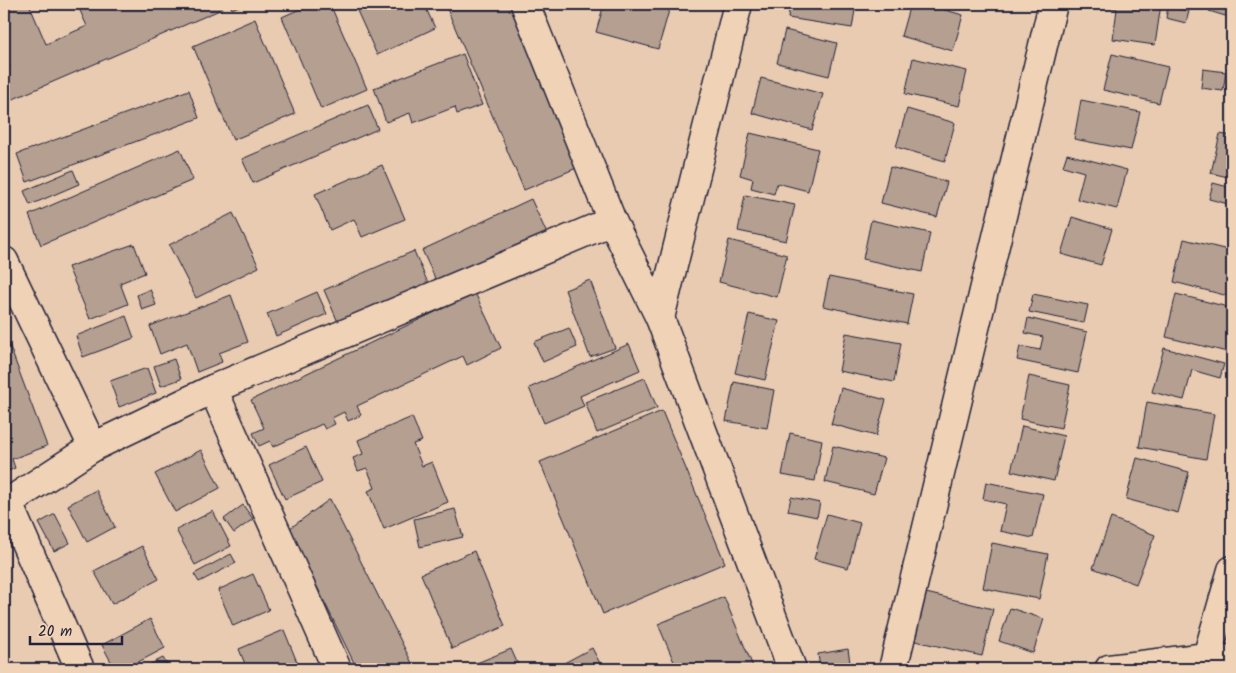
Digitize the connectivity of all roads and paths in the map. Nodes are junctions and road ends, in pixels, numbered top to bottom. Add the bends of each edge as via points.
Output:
1 (526, 4) edge
2 (738, 4) edge
3 (1054, 4) edge
4 (612, 221) junction
5 (4, 261) edge
6 (660, 318) junction
7 (214, 389) junction
8 (93, 447) junction
9 (6, 504) edge
10 (1232, 570) edge
11 (1220, 659) edge
12 (80, 669) edge
13 (337, 669) edge
14 (792, 669) edge
15 (893, 669) edge
16 (1109, 669) edge

1 - 4 street
2 - 6 street
3 - 15 street
4 - 6 street
4 - 7 street
5 - 8 street
6 - 14 street
7 - 8 street
7 - 13 street
8 - 9 street
9 - 12 street
10 - 11 street
11 - 16 street

